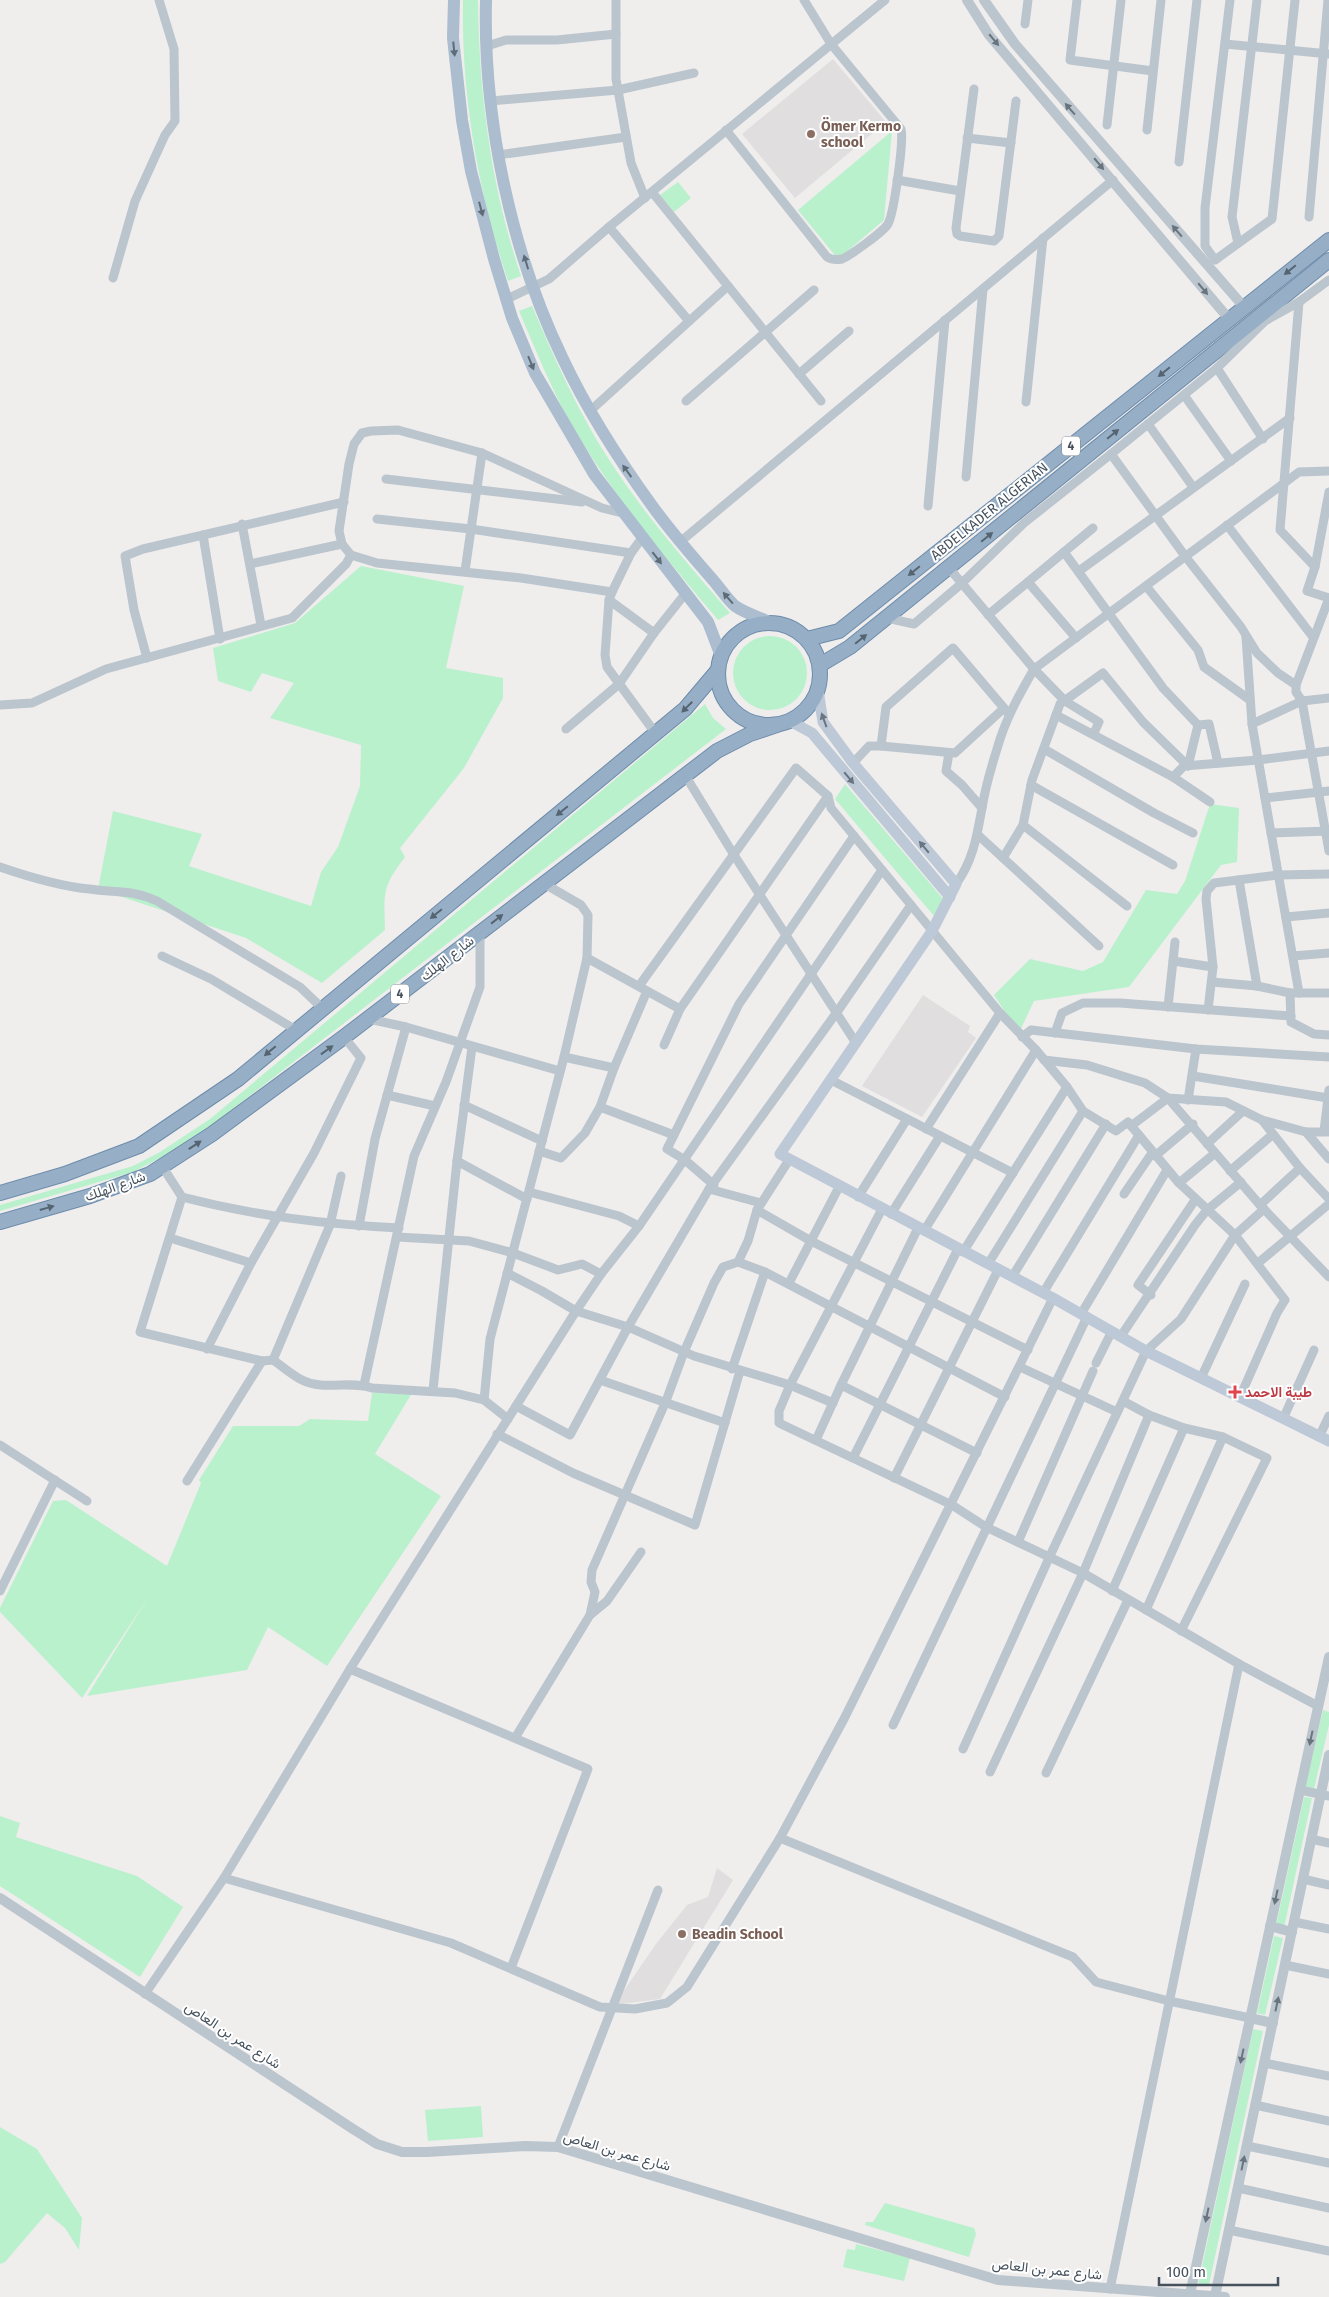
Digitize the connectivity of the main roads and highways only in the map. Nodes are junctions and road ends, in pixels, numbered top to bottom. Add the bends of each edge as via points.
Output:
1 (454, 0) edge
2 (486, 0) edge
3 (1329, 240) edge
4 (1329, 260) edge
5 (769, 622) junction
6 (807, 638) junction
7 (721, 656) junction
8 (820, 665) junction
9 (718, 670) junction
10 (818, 690) junction
11 (783, 723) junction
12 (950, 897) junction
13 (0, 1193) edge
14 (0, 1222) edge
15 (1324, 1439) edge

1 -> 7 main road via 453,38 471,171 506,298 535,373 594,474 708,622
5 -> 2 main road via 735,606 680,542 618,457 562,358 534,288 512,219 498,155 491,101
3 -> 6 highway, ABDELKADER ALGERIAN / 4 via 839,631
8 -> 4 highway, ABDELKADER ALGERIAN / 4 via 887,618
5 - 6 highway via 793,628
5 - 7 highway via 740,632
6 - 8 highway
7 - 9 highway
8 - 10 highway
9 - 11 highway via 719,685 734,712 762,725
9 -> 13 highway, شارع الهلك via 685,709 656,734 238,1079 139,1146 65,1174
10 - 11 highway via 801,714
12 -> 10 main road via 956,884 822,722
11 -> 12 main road via 812,733
14 -> 11 highway, شارع الهلك / 4 via 90,1196 150,1174 212,1134 344,1038 717,751 750,734
12 - 15 main road via 932,931 780,1154 1146,1350

